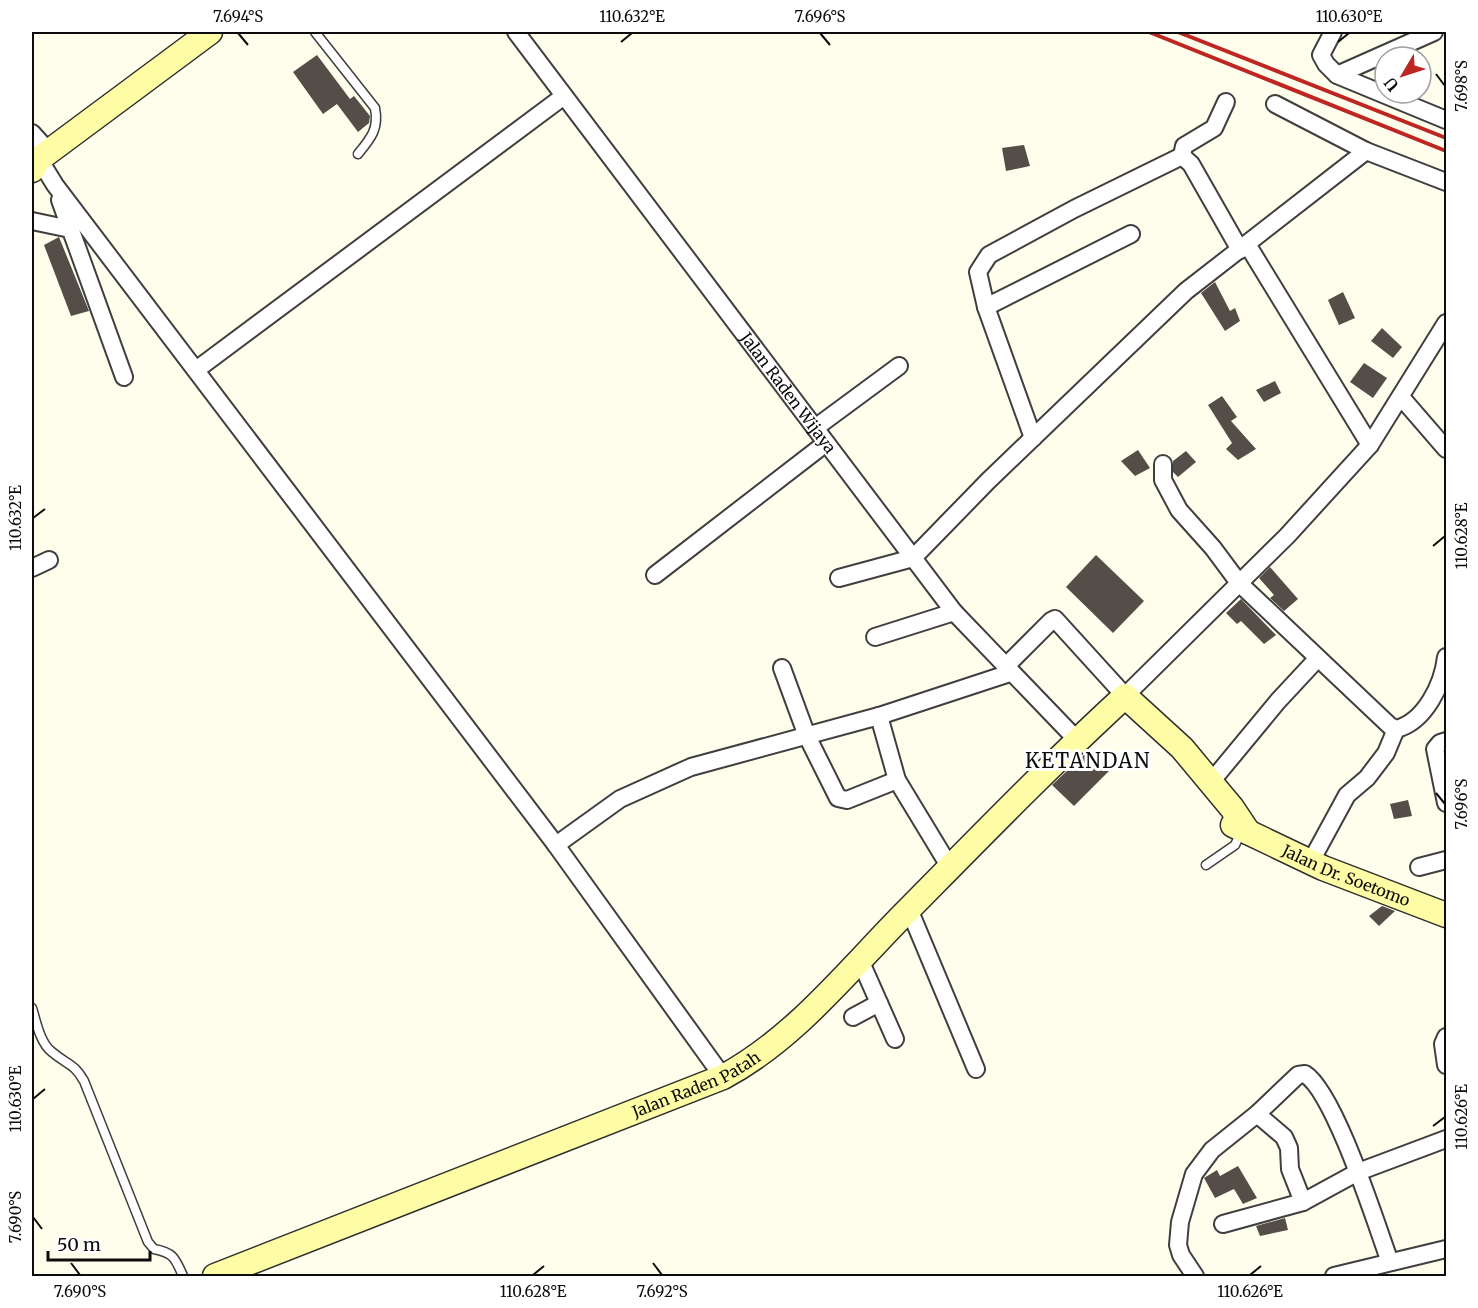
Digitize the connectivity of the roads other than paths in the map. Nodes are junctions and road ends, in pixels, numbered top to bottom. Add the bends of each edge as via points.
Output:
1 (210, 32) edge
2 (315, 32) edge
3 (516, 32) edge
4 (1333, 32) edge
5 (1434, 32) edge
6 (1337, 75) junction
7 (564, 96) junction
8 (1226, 102) dead end
9 (1275, 104) dead end
10 (1446, 120) edge
11 (32, 133) edge
12 (1366, 151) junction
13 (358, 154) dead end
14 (1182, 156) junction
15 (38, 161) edge
16 (1446, 182) edge
17 (55, 185) junction
18 (32, 221) edge
19 (70, 229) junction
20 (1131, 234) dead end
21 (1244, 247) junction
22 (986, 307) junction
23 (1446, 323) edge
24 (899, 366) dead end
25 (196, 370) junction
26 (124, 377) dead end
27 (1401, 397) junction
28 (815, 428) junction
29 (1033, 438) junction
30 (826, 443) junction
31 (1370, 445) junction
32 (1446, 449) edge
33 (1162, 464) dead end
34 (913, 558) junction
35 (49, 560) dead end
36 (32, 568) edge
37 (656, 575) dead end
38 (839, 578) dead end
39 (1239, 583) junction
40 (954, 612) junction
41 (875, 637) dead end
42 (1446, 657) edge
43 (1318, 658) junction
44 (782, 668) dead end
45 (1007, 670) junction
46 (1125, 696) junction
47 (879, 716) junction
48 (1396, 729) junction
49 (807, 736) junction
50 (1077, 740) junction
51 (1446, 741) edge
52 (897, 780) junction
53 (1208, 780) junction
54 (1446, 803) edge
55 (1245, 830) junction
56 (556, 845) junction
57 (1446, 860) edge
58 (1310, 863) junction
59 (1206, 865) dead end
60 (1419, 867) dead end
61 (951, 869) junction
62 (909, 909) junction
63 (1446, 915) edge
64 (860, 960) junction
65 (879, 1003) junction
66 (32, 1008) edge
67 (854, 1017) dead end
68 (1446, 1036) edge
69 (895, 1039) dead end
70 (1446, 1065) edge
71 (976, 1069) dead end
72 (723, 1077) junction
73 (1257, 1114) junction
74 (1446, 1139) edge
75 (1358, 1172) junction
76 (1304, 1202) junction
77 (1222, 1224) dead end
78 (1446, 1249) edge
79 (1390, 1262) junction
80 (183, 1276) edge
81 (214, 1276) edge
82 (1195, 1276) edge
83 (1334, 1276) edge

1 - 15 street
2 - 13 lane via 375,108 375,132
3 - 7 street, Jalan Raden Wijaya
4 - 6 street via 1321,55
5 - 6 street
6 - 10 street
7 - 25 street
7 - 28 street, Jalan Raden Wijaya
8 - 14 street via 1214,128 1184,146
9 - 12 street
11 - 15 street
12 - 16 street
12 - 21 street
14 - 21 street
14 - 22 street via 989,255 978,272
15 - 17 street
17 - 19 street
17 - 25 street
18 - 19 street
19 - 26 street
20 - 22 street
21 - 29 street via 1186,291
21 - 31 street
22 - 29 street
23 - 27 street
24 - 28 street
25 - 56 street
27 - 31 street
27 - 32 street
28 - 30 street, Jalan Raden Wijaya
29 - 34 street
30 - 34 street, Jalan Raden Wijaya
30 - 37 street
31 - 39 street
33 - 39 street via 1163,480 1179,510
34 - 38 street
34 - 40 street, Jalan Raden Wijaya
35 - 36 street
39 - 43 street
39 - 46 street
40 - 41 street
40 - 45 street, Jalan Raden Wijaya
42 - 48 street via 1444,674 1431,698 1414,722
43 - 48 street via 1376,715
43 - 53 street
44 - 49 street
45 - 46 street via 1055,619
45 - 47 street
45 - 50 street, Jalan Raden Wijaya
46 - 50 street, Jalan Raden Patah
46 - 53 street, Jalan Dr. Soetomo via 1167,733
47 - 49 street
47 - 52 street
48 - 58 street via 1367,778 1347,795
49 - 52 street via 838,798 847,800
49 - 56 street via 691,767 620,800
50 - 61 street, Jalan Raden Patah
51 - 54 street via 1436,749
52 - 61 street
53 - 55 street, Jalan Dr. Soetomo
55 - 58 street, Jalan Dr. Soetomo
55 - 59 lane via 1235,845
56 - 72 street
57 - 60 street
58 - 63 street, Jalan Dr. Soetomo
61 - 62 street, Jalan Raden Patah
62 - 64 street, Jalan Raden Patah
62 - 71 street
64 - 65 street
64 - 72 street, Jalan Raden Patah via 758,1058
65 - 67 street
65 - 69 street
66 - 80 lane via 46,1045 70,1063 84,1081 148,1242 154,1249 172,1254
68 - 70 street
72 - 81 street, Jalan Raden Patah
73 - 75 street via 1298,1075 1305,1074 1320,1089
73 - 76 street via 1284,1137 1290,1169
73 - 82 street via 1212,1150 1194,1174 1180,1222 1178,1245 1180,1256
74 - 75 street
75 - 76 street
75 - 79 street
76 - 77 street
78 - 79 street
79 - 83 street

